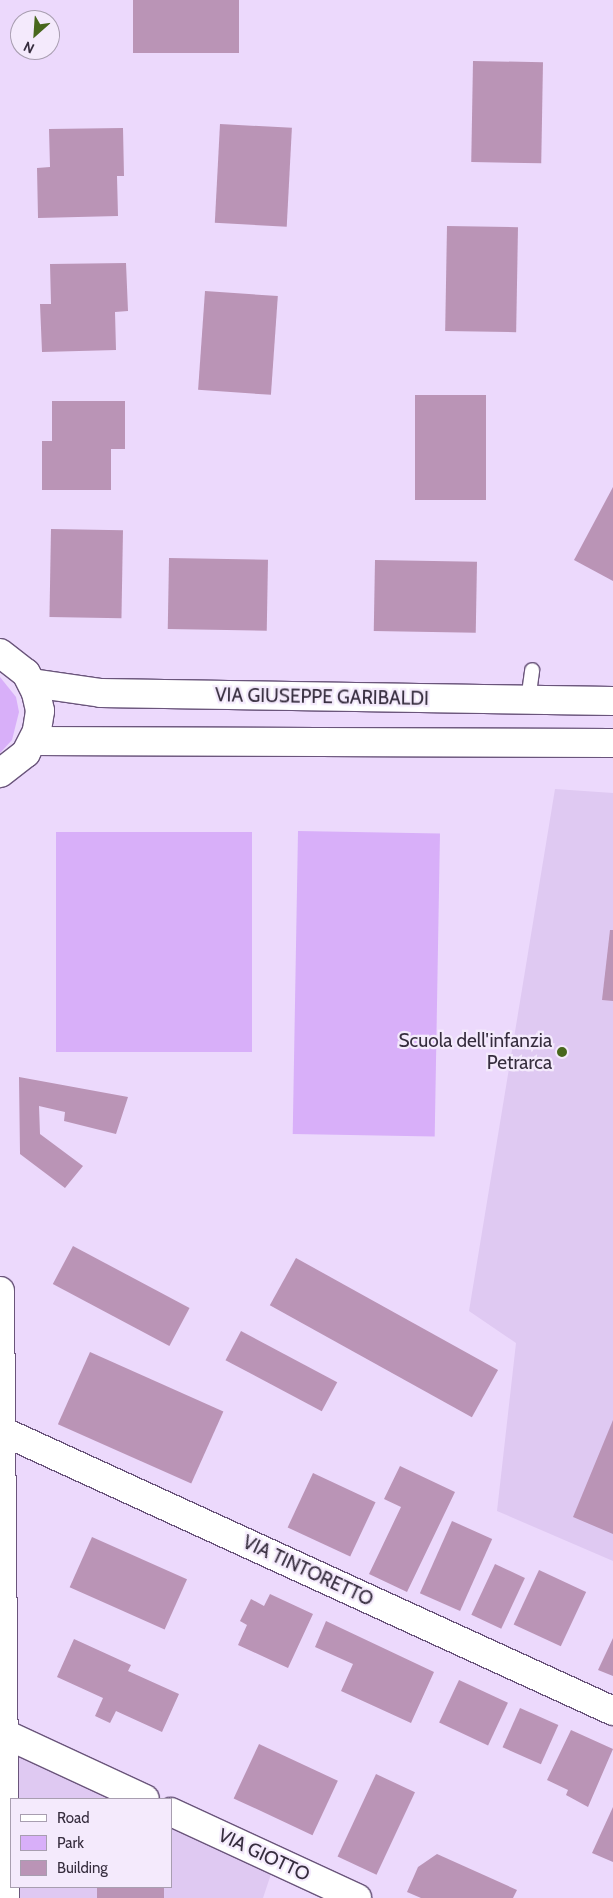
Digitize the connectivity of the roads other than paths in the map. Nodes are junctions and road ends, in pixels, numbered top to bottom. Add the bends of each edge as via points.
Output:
1 (0, 653) edge
2 (532, 670) dead end
3 (32, 682) junction
4 (528, 700) junction
5 (613, 701) edge
6 (34, 740) junction
7 (613, 744) edge
8 (8, 768) edge
9 (0, 796) edge
10 (0, 1290) edge
11 (2, 1431) junction
12 (613, 1711) edge
13 (5, 1734) junction
14 (143, 1798) edge
15 (172, 1812) edge
16 (5, 1898) edge
17 (357, 1898) edge

1 - 3 street via 19,665
2 - 4 lane
3 - 4 street, VIA GIUSEPPE GARIBALDI via 101,693
3 - 6 street via 40,712
4 - 5 street, VIA GIUSEPPE GARIBALDI
6 - 7 street
6 - 8 street
8 - 9 street
10 - 11 street
11 - 12 street, VIA TINTORETTO
11 - 13 street
13 - 14 street
13 - 16 street
15 - 17 street, VIA GIOTTO

